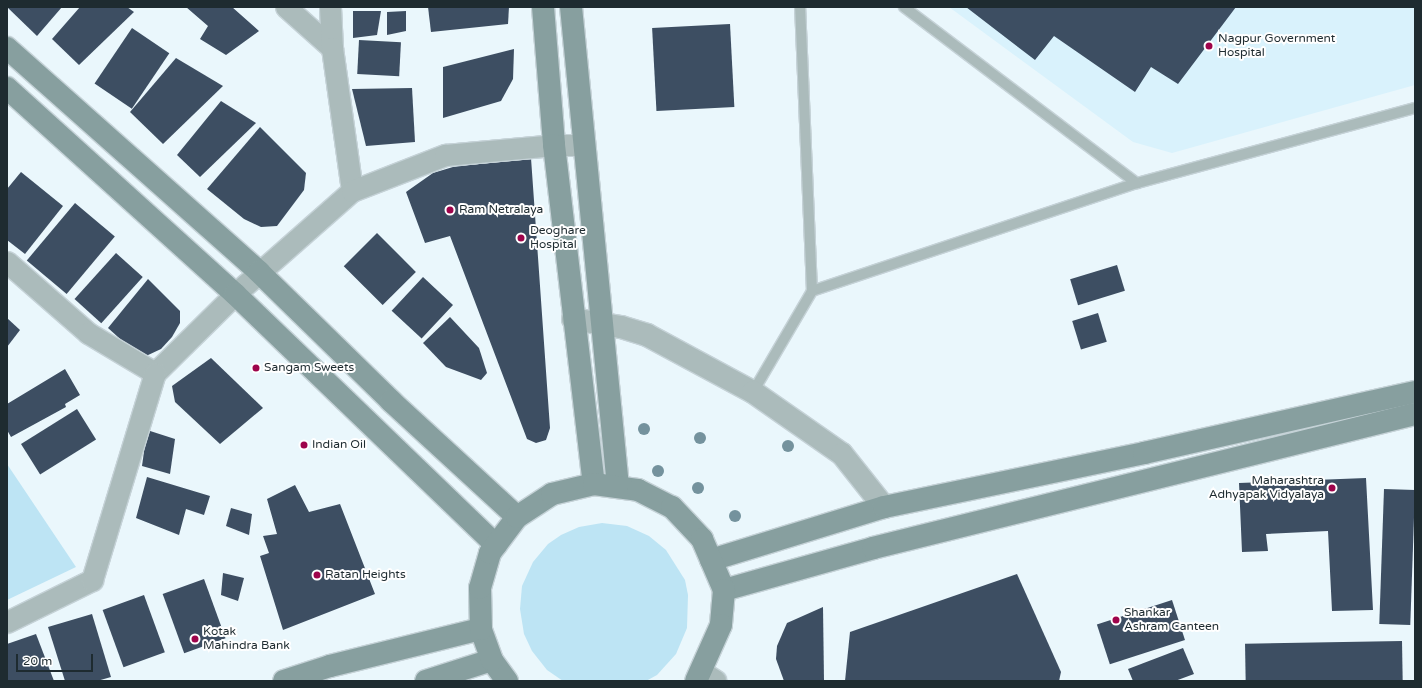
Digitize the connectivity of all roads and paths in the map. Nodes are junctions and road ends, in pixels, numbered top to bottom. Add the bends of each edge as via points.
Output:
1 (286, 7) edge
2 (330, 7) edge
3 (543, 7) edge
4 (571, 7) edge
5 (800, 7) edge
6 (904, 7) edge
7 (7, 48) edge
8 (332, 48) junction
9 (7, 88) edge
10 (1415, 108) edge
11 (554, 145) junction
12 (584, 145) junction
13 (1137, 183) junction
14 (352, 192) junction
15 (7, 262) edge
16 (259, 272) junction
17 (812, 291) junction
18 (235, 294) junction
19 (573, 319) junction
20 (604, 324) junction
21 (155, 373) junction
22 (753, 392) junction
23 (1415, 392) edge
24 (1415, 414) edge
25 (594, 484) junction
26 (618, 487) junction
27 (884, 507) junction
28 (516, 517) junction
29 (496, 545) junction
30 (711, 560) junction
31 (724, 590) junction
32 (7, 622) edge
33 (481, 629) junction
34 (492, 660) junction
35 (704, 678) edge
36 (284, 681) edge
37 (426, 681) edge
38 (507, 681) edge

1 - 8 street
2 - 8 street
3 - 11 main road
4 - 12 main road
5 - 17 lane
6 - 13 lane
7 - 16 main road
8 - 14 street
9 - 18 main road
10 - 13 lane
11 - 12 street
11 - 14 street via 445,155
11 - 19 main road via 562,196
12 - 20 main road
13 - 17 lane
14 - 16 street
15 - 21 street via 88,333
16 - 18 street
16 - 28 main road
17 - 22 lane
18 - 21 street
18 - 29 main road
19 - 20 street
19 - 25 main road
20 - 22 street via 648,335
20 - 26 main road
21 - 32 street via 92,580
22 - 27 street via 842,454
23 - 27 main road via 1144,453
24 - 31 main road via 873,548
25 - 26 main road
25 - 28 main road via 552,494
26 - 30 main road via 638,490 672,507 702,539
27 - 30 main road
28 - 29 main road
29 - 33 main road via 490,553 480,588
30 - 31 main road
31 - 35 main road via 721,625
33 - 34 main road
33 - 36 main road via 330,666
34 - 37 main road
34 - 38 main road

